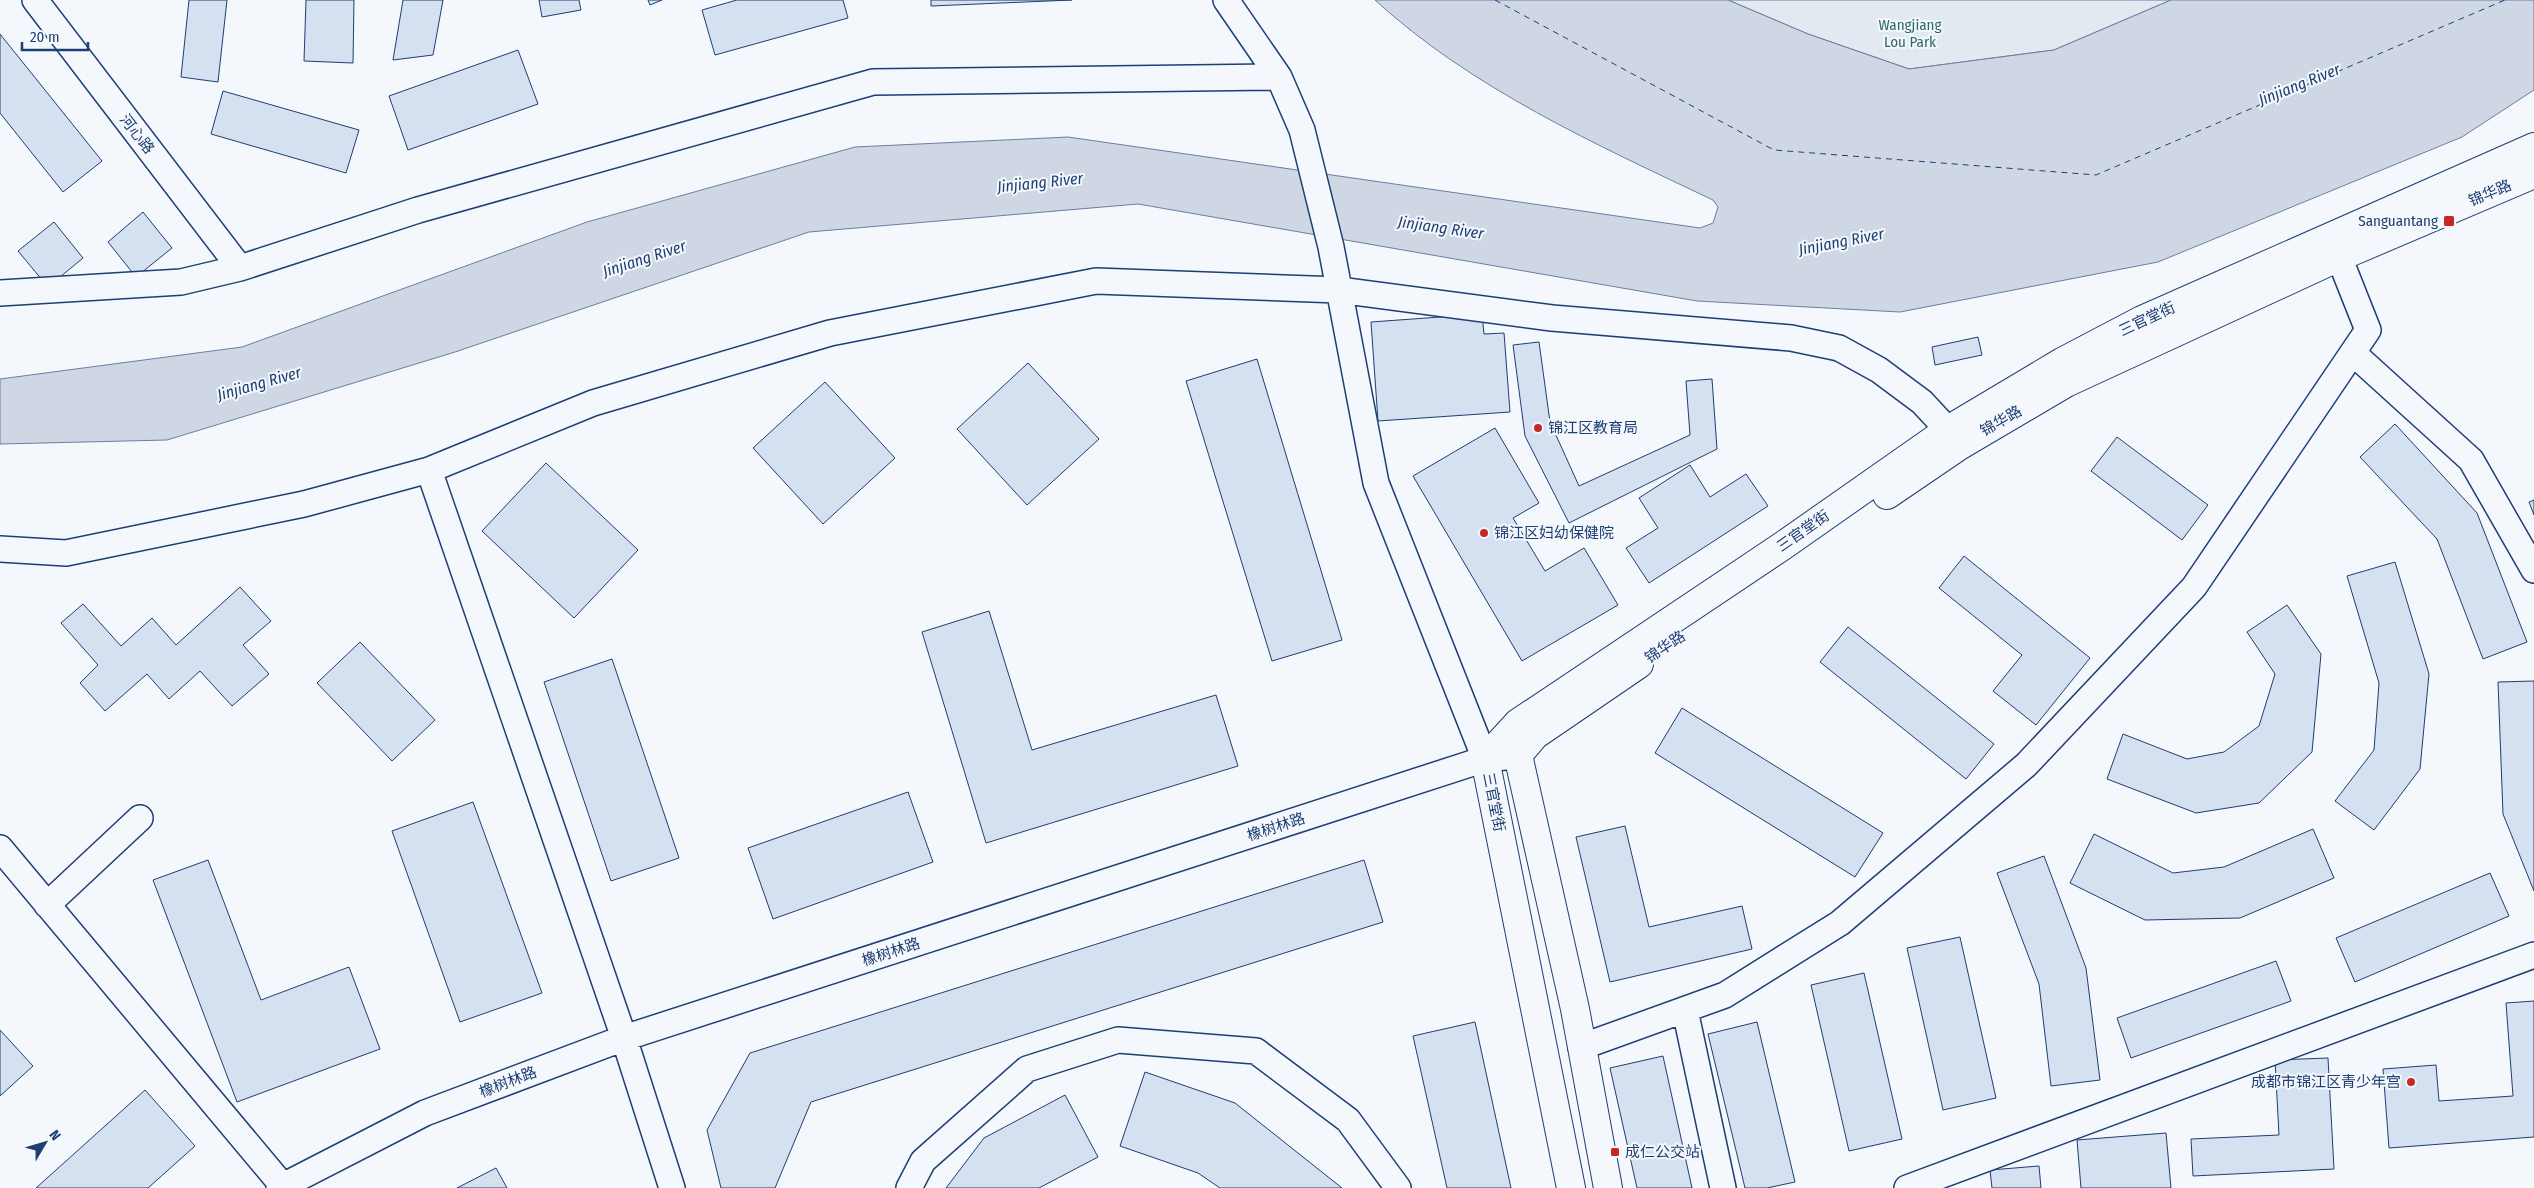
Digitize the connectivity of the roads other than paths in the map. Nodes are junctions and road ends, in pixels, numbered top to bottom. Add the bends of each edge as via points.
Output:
1 (34, 0) edge
2 (1226, 0) edge
3 (1279, 77) junction
4 (2534, 147) edge
5 (2534, 174) edge
6 (2338, 257) junction
7 (240, 268) junction
8 (1339, 290) junction
9 (0, 293) edge
10 (2353, 353) junction
11 (1953, 438) junction
12 (429, 470) junction
13 (0, 549) edge
14 (2534, 570) edge
15 (1518, 755) junction
16 (1486, 759) junction
17 (140, 818) dead end
18 (0, 848) edge
19 (47, 905) junction
20 (2534, 955) edge
21 (1685, 1010) junction
22 (624, 1038) junction
23 (1581, 1047) junction
24 (280, 1187) edge
25 (672, 1188) edge
26 (909, 1188) edge
27 (1398, 1188) edge
28 (1571, 1188) edge
29 (1608, 1188) edge
30 (1723, 1188) edge
31 (1907, 1188) edge

1 - 7 street, 河心路
2 - 3 street
3 - 7 street via 873,82 418,210
3 - 8 street via 1302,130
4 - 11 main road, 三官堂街 via 2142,320 2062,362
5 - 6 main road, 锦华路
6 - 10 street via 2368,330
6 - 11 main road, 锦华路
7 - 9 street via 181,282
8 - 11 street via 1552,318 1791,338 1839,348 1879,370 1922,402
8 - 12 street via 1096,282 830,333 593,403
8 - 16 street via 1376,483
10 - 14 street via 2471,460
10 - 21 street via 2194,587 2026,765 1840,924 1725,996
11 - 15 main road, 锦华路 via 1535,735
11 - 16 main road, 三官堂街 via 1781,547 1518,723
12 - 13 street via 304,504 66,554
12 - 22 street
15 - 16 street, 橡树林路
15 - 23 main road
16 - 22 street, 橡树林路
16 - 28 main road, 三官堂街
17 - 19 street
18 - 19 street
19 - 24 street
20 - 31 street
21 - 23 street
21 - 30 street
22 - 24 street, 橡树林路 via 424,1114
22 - 25 street
23 - 29 main road
26 - 27 street via 923,1161 1027,1069 1118,1040 1256,1051 1348,1120

